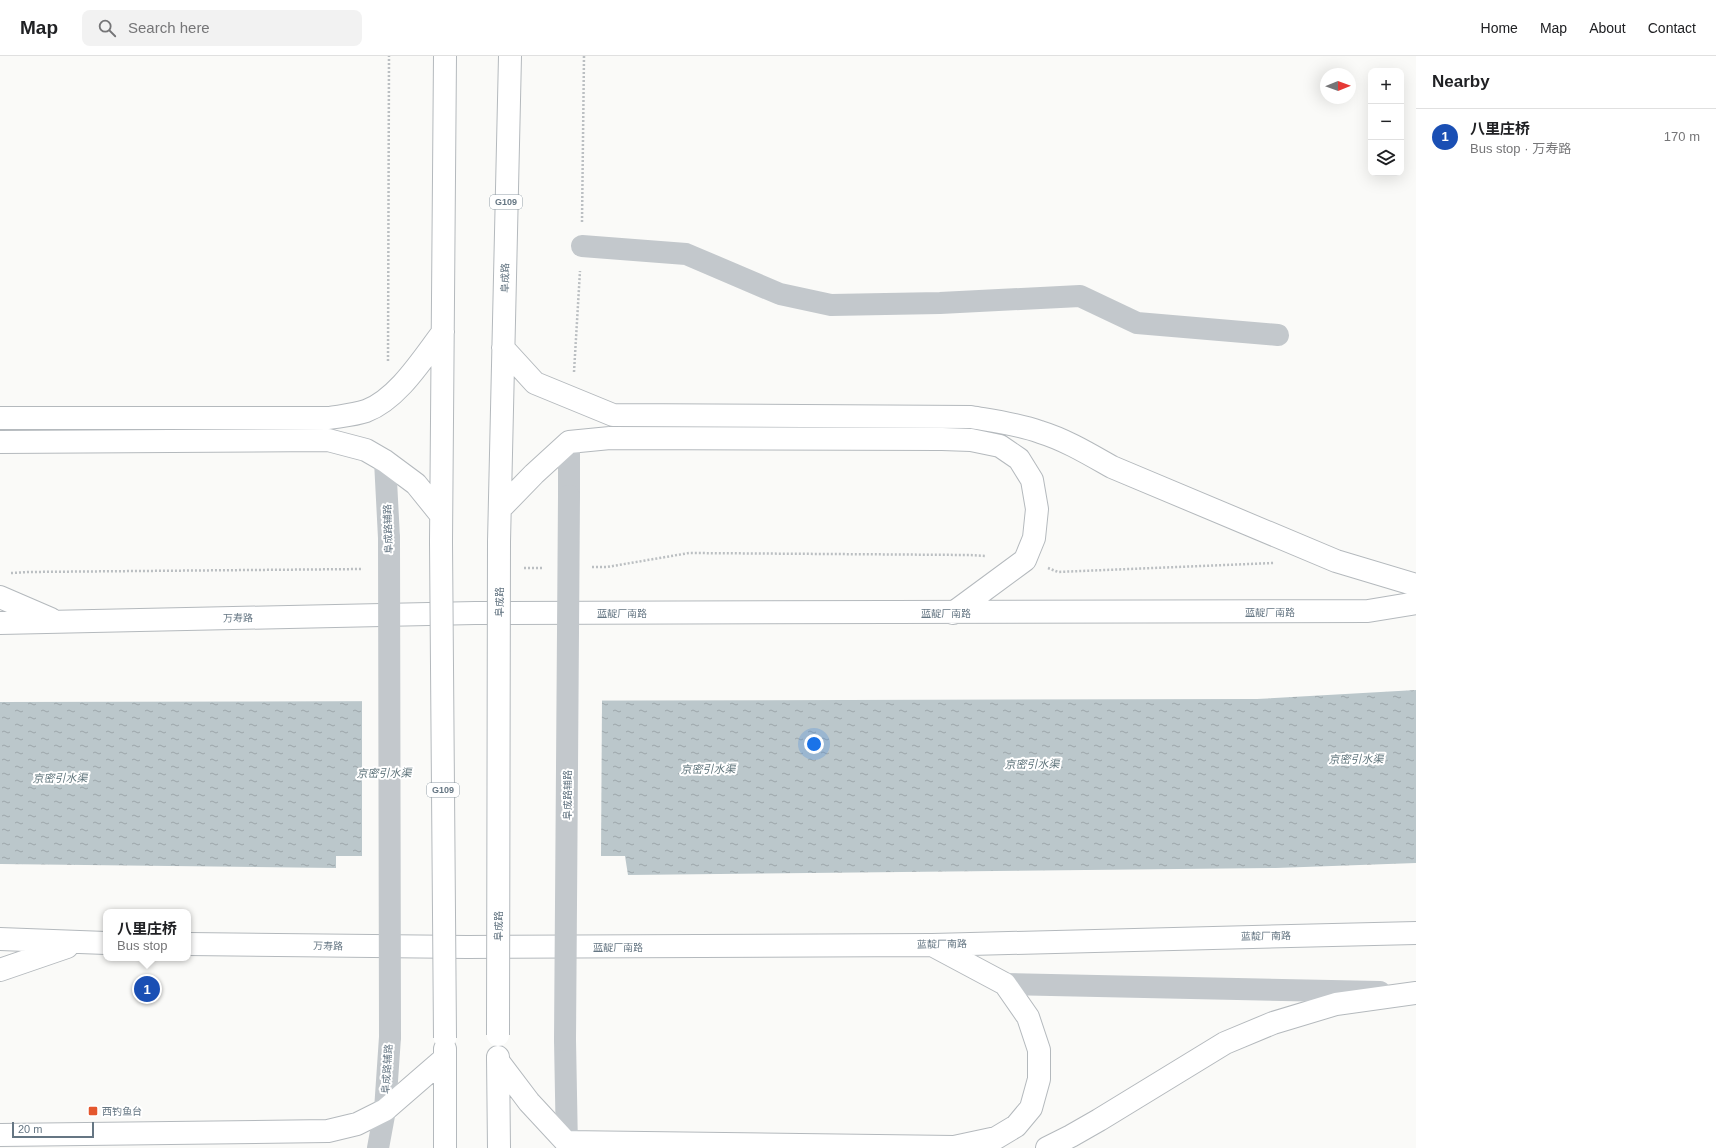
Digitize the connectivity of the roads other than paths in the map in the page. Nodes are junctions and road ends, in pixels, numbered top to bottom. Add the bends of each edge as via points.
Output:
1 (445, 56) edge
2 (510, 56) edge
3 (582, 246) dead end
4 (443, 332) junction
5 (1278, 336) dead end
6 (503, 348) junction
7 (0, 418) edge
8 (0, 442) edge
9 (569, 442) junction
10 (385, 461) junction
11 (500, 509) junction
12 (441, 515) junction
13 (1416, 585) edge
14 (0, 597) edge
15 (1416, 603) edge
16 (475, 613) joint
17 (953, 614) junction
18 (57, 622) junction
19 (0, 623) edge
20 (1416, 933) edge
21 (0, 939) edge
22 (77, 943) junction
23 (103, 943) edge
24 (191, 944) edge
25 (932, 945) junction
26 (468, 947) joint
27 (0, 970) edge
28 (1005, 984) junction
29 (1416, 992) edge
30 (445, 1048) junction
31 (498, 1060) junction
32 (384, 1110) junction
33 (0, 1135) edge
34 (566, 1145) edge
35 (378, 1148) edge
36 (445, 1148) edge
37 (498, 1148) edge
38 (1047, 1148) edge

1 - 4 highway, G109
2 - 6 highway, 阜成路 / G109
3 - 5 street via 686,254 780,294 831,305 1080,296 1137,323
4 - 7 highway via 412,373 388,399 366,411 329,418
4 - 12 highway, G109
6 - 11 highway, 阜成路 / G109
6 - 13 highway via 535,383 613,415 971,417 1006,423 1040,432 1078,447 1112,467 1336,561
8 - 10 highway via 328,440 366,450
9 - 11 highway
9 - 17 highway via 610,438 942,439 971,440 1000,446 1019,459 1032,480 1037,509 1034,538 1025,560
9 - 34 street, 阜成路辅路, bridge
10 - 12 highway via 416,484
10 - 32 street, 阜成路辅路, bridge via 389,538 390,1037
11 - 31 highway, 阜成路 / G109, bridge
12 - 30 highway, G109, bridge
14 - 18 highway
15 - 17 highway, 蓝靛厂南路 via 1368,612
16 - 17 highway, 蓝靛厂南路
16 - 18 highway, 万寿路
18 - 19 highway, 万寿路
20 - 25 highway, 蓝靛厂南路
21 - 22 highway
22 - 23 highway
22 - 27 highway
24 - 26 highway, 万寿路
25 - 26 highway, 蓝靛厂南路
25 - 28 highway
28 - 29 street
28 - 34 highway via 1028,1017 1039,1050 1039,1079 1032,1108 1016,1126 996,1138 954,1147
29 - 38 highway via 1336,1004 1273,1022 1225,1043 1072,1136
30 - 32 highway
30 - 36 highway, G109
31 - 34 highway via 529,1102
31 - 37 highway, 阜成路 / G109
32 - 33 highway via 357,1124 328,1131
32 - 35 street, 阜成路辅路

